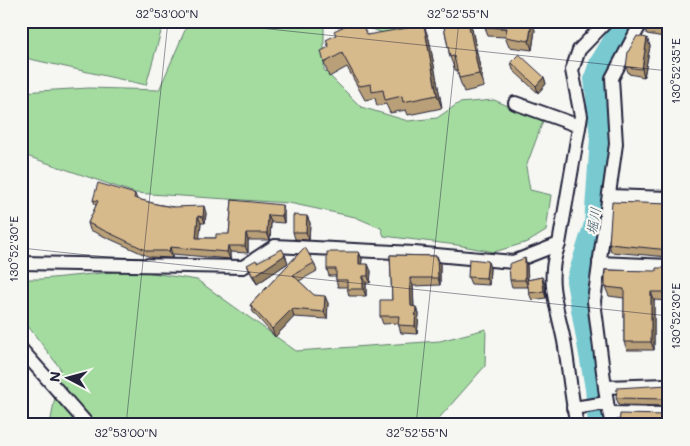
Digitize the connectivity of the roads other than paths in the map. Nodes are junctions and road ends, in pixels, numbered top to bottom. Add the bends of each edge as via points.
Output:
1 (607, 21) edge
2 (642, 21) edge
3 (515, 104) dead end
4 (579, 126) junction
5 (608, 196) junction
6 (669, 198) edge
7 (559, 244) junction
8 (21, 263) edge
9 (599, 263) junction
10 (669, 266) edge
11 (21, 349) edge
12 (666, 385) edge
13 (605, 387) junction
14 (573, 408) junction
15 (610, 414) edge
16 (669, 414) edge
17 (88, 425) edge
18 (577, 425) edge

1 - 4 street via 579,50 572,70 581,116
2 - 5 street via 612,78 616,144
3 - 4 street
4 - 7 street
5 - 6 street
5 - 9 street
7 - 8 street via 513,262 274,246 243,267
7 - 14 street via 552,261 552,289 564,341
9 - 10 street
9 - 13 street via 594,301
11 - 17 street
12 - 13 street
13 - 15 street
14 - 15 street
14 - 18 street
15 - 16 street

